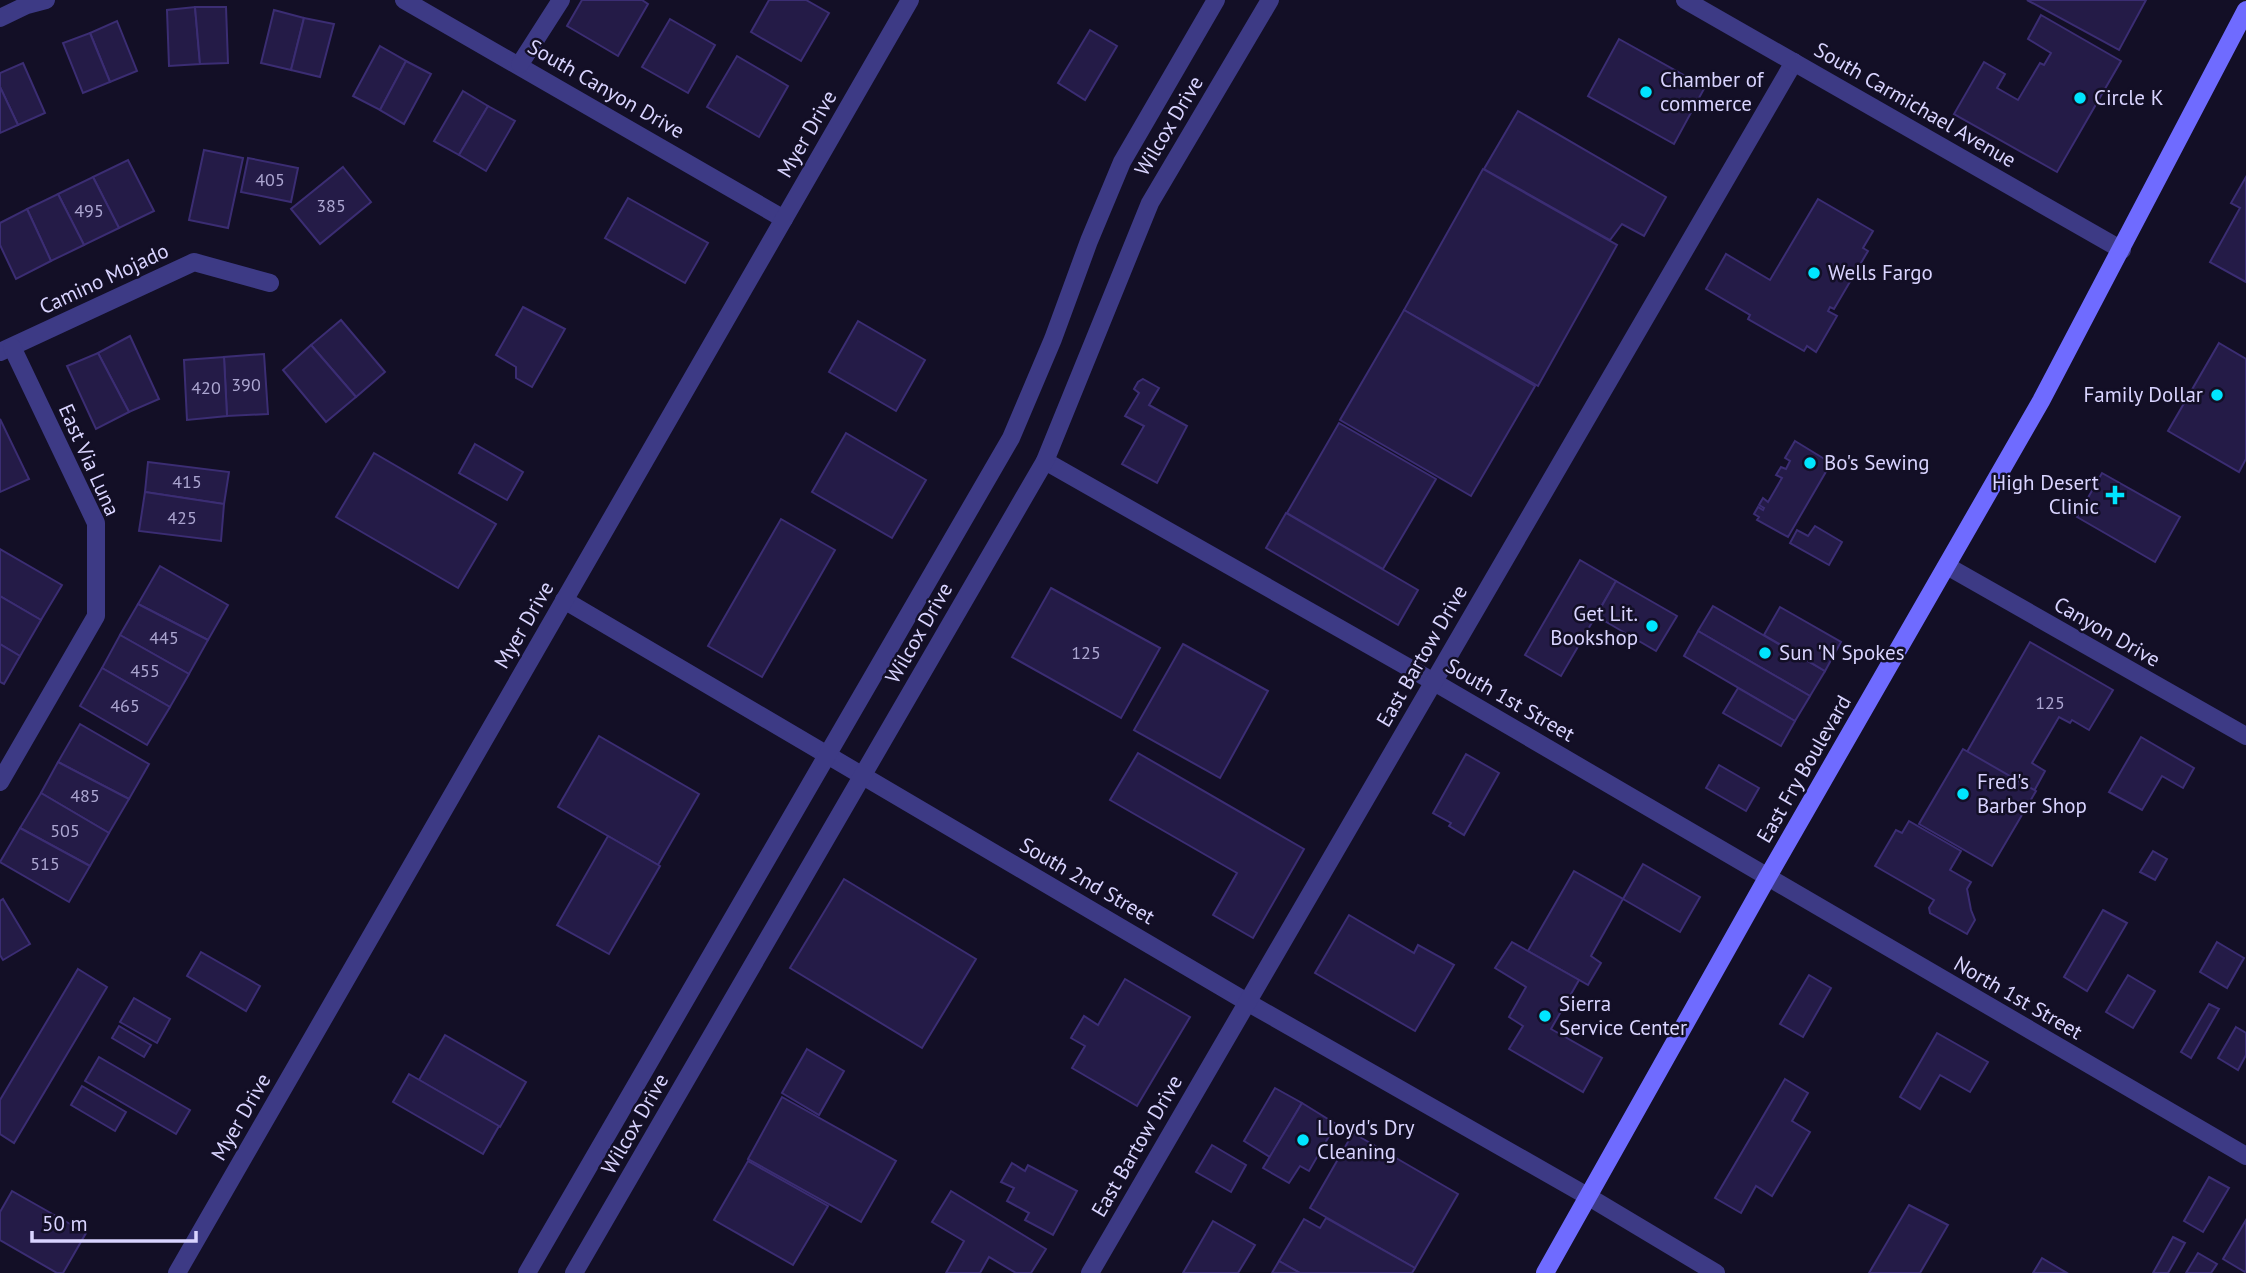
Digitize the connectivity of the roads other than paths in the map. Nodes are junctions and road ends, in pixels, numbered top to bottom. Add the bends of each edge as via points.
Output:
1 (46, 0) edge
2 (404, 0) edge
3 (561, 0) edge
4 (910, 0) edge
5 (1216, 0) edge
6 (1270, 0) edge
7 (1685, 0) edge
8 (2246, 10) edge
9 (0, 18) edge
10 (1794, 62) junction
11 (520, 64) junction
12 (784, 219) junction
13 (2122, 250) junction
14 (270, 283) dead end
15 (6, 349) edge
16 (1045, 461) junction
17 (1947, 566) junction
18 (565, 600) junction
19 (1434, 681) junction
20 (2246, 736) edge
21 (827, 754) junction
22 (862, 776) junction
23 (0, 782) edge
24 (1767, 878) junction
25 (1247, 1002) junction
26 (2246, 1156) edge
27 (1590, 1197) junction
28 (177, 1273) edge
29 (527, 1273) edge
30 (575, 1273) edge
31 (1090, 1273) edge
32 (1545, 1273) edge
33 (1716, 1273) edge

1 - 9 street
2 - 11 street, South Canyon Drive
3 - 11 street
4 - 12 street, Myer Drive
5 - 21 street, Wilcox Drive via 1122,162 1012,438
6 - 16 street, Wilcox Drive via 1150,203
7 - 10 street, South Carmichael Avenue
8 - 13 main road, East Fry Boulevard
10 - 13 street, South Carmichael Avenue
10 - 19 street, East Bartow Drive
11 - 12 street, South Canyon Drive
12 - 18 street, Myer Drive
13 - 17 main road, East Fry Boulevard
14 - 15 street, Camino Mojado via 194,262
15 - 23 street, East Via Luna via 96,523 96,615
16 - 19 street, South 1st Street
16 - 22 street, Wilcox Drive
17 - 20 street, Canyon Drive
17 - 24 main road, East Fry Boulevard
18 - 21 street, South 2nd Street
18 - 28 street, Myer Drive
19 - 24 street, South 1st Street
19 - 25 street, East Bartow Drive
21 - 22 street, South 2nd Street
21 - 29 street, Wilcox Drive
22 - 25 street, South 2nd Street
22 - 30 street, Wilcox Drive
24 - 26 street, North 1st Street
24 - 27 main road, East Fry Boulevard
25 - 27 street, South 2nd Street
25 - 31 street, East Bartow Drive
27 - 32 main road, East Fry Boulevard
27 - 33 street, South 2nd Street

